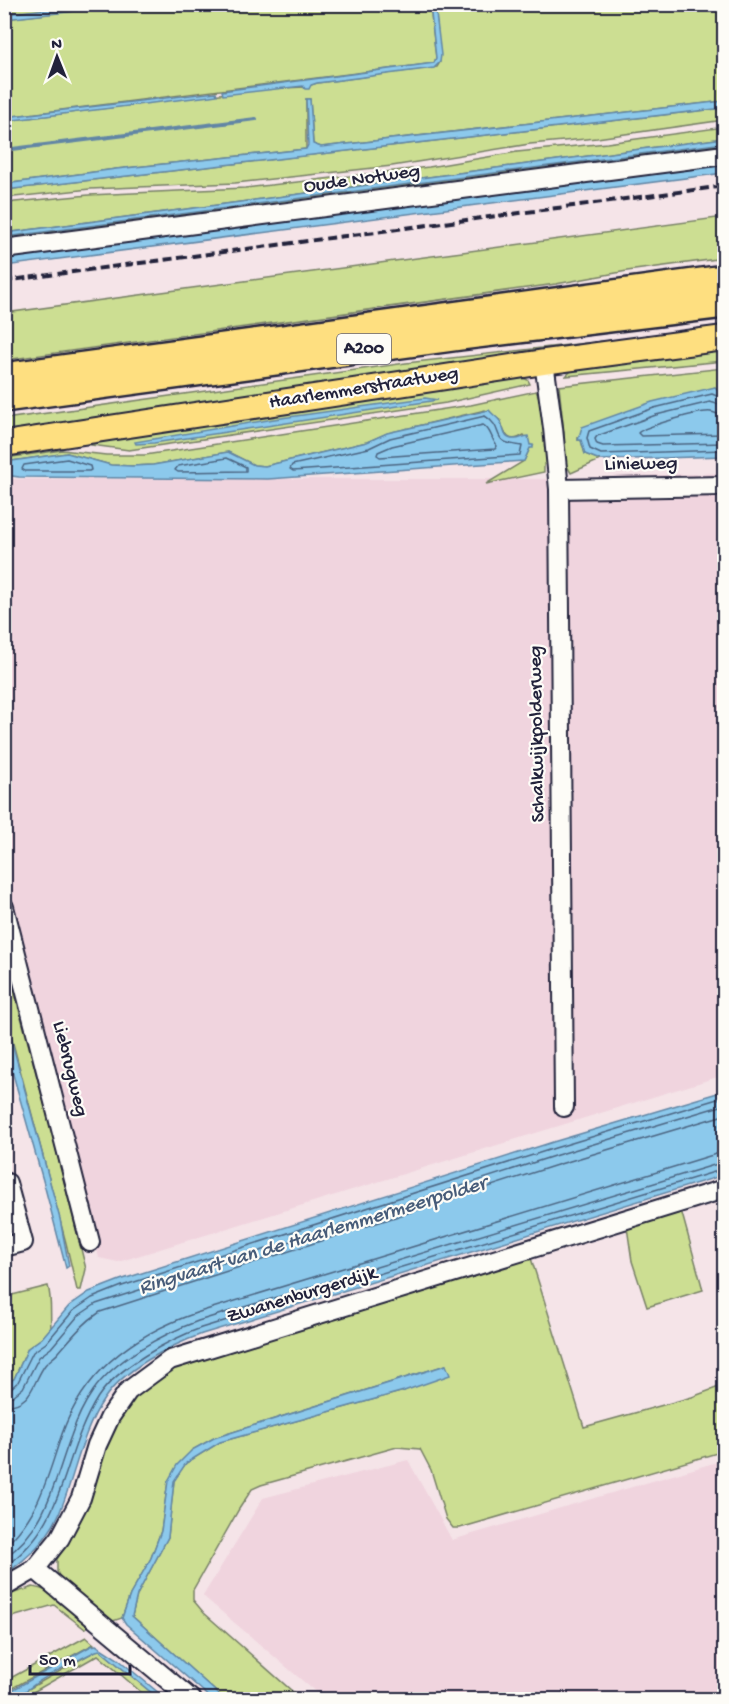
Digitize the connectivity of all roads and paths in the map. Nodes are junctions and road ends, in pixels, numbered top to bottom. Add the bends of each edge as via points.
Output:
1 (724, 155) edge
2 (4, 249) edge
3 (724, 279) edge
4 (724, 304) edge
5 (724, 338) edge
6 (544, 362) junction
7 (4, 377) edge
8 (4, 398) edge
9 (4, 444) edge
10 (724, 486) edge
11 (559, 489) junction
12 (4, 907) edge
13 (564, 1107) dead end
14 (5, 1179) edge
15 (724, 1189) edge
16 (90, 1242) dead end
17 (4, 1247) edge
18 (35, 1569) junction
19 (4, 1587) edge
20 (192, 1700) edge

1 - 2 street, Oude Notweg
3 - 7 highway, A200
4 - 8 highway, A200
5 - 6 main road, Haarlemmerstraatweg
6 - 9 main road, Haarlemmerstraatweg
6 - 11 street, Schalkwijkpolderweg
10 - 11 street, Linieweg
11 - 13 street, Schalkwijkpolderweg
12 - 16 street, Liebrugweg
14 - 17 street via 23,1242
15 - 18 street, Zwanenburgerdijk via 170,1360 128,1391 110,1417 81,1498 60,1538
18 - 19 street, Zwanenburgerdijk
18 - 20 street

